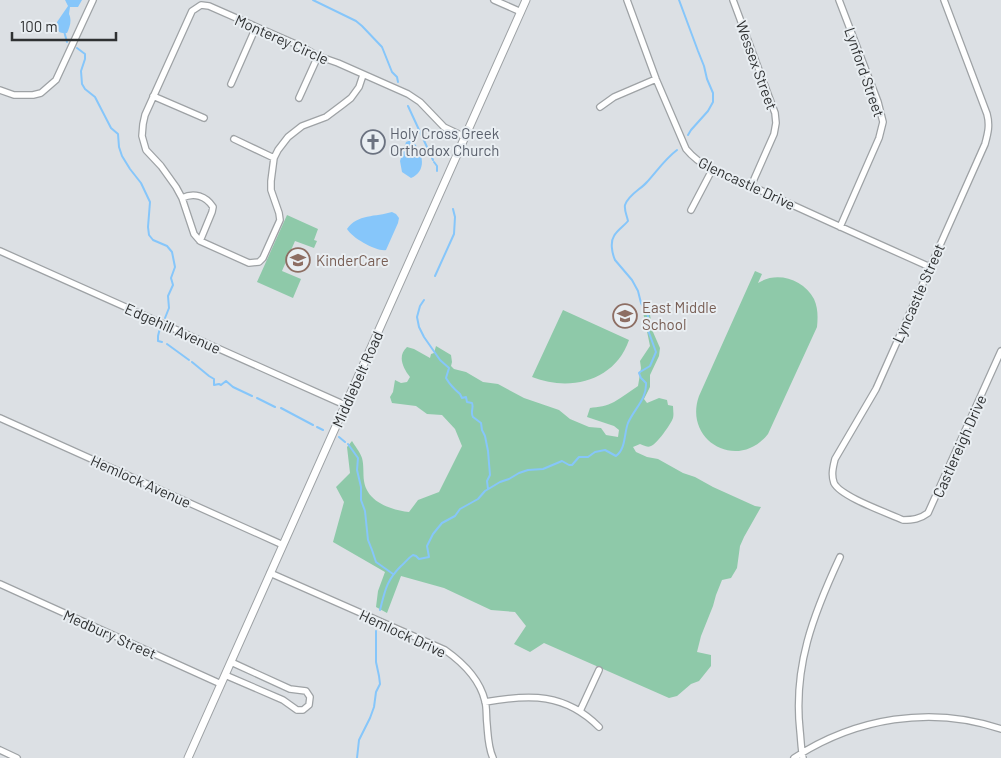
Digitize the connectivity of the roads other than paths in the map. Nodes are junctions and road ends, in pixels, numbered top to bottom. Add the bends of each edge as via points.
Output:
1 (93, 0) edge
2 (494, 0) edge
3 (526, 0) edge
4 (627, 0) edge
5 (733, 0) edge
6 (839, 0) edge
7 (944, 0) edge
8 (521, 12) junction
9 (256, 27) junction
10 (318, 56) junction
11 (363, 75) junction
12 (656, 79) junction
13 (231, 84) dead end
14 (0, 92) edge
15 (154, 96) junction
16 (299, 98) dead end
17 (600, 108) dead end
18 (204, 118) dead end
19 (465, 137) junction
20 (234, 139) dead end
21 (274, 158) junction
22 (712, 170) junction
23 (751, 186) junction
24 (182, 198) junction
25 (691, 210) dead end
26 (840, 227) junction
27 (200, 242) junction
28 (0, 251) edge
29 (930, 268) junction
30 (1001, 351) edge
31 (346, 404) junction
32 (0, 418) edge
33 (928, 513) joint
34 (282, 545) junction
35 (840, 557) dead end
36 (270, 573) junction
37 (0, 584) edge
38 (231, 662) junction
39 (599, 670) dead end
40 (225, 675) junction
41 (221, 684) junction
42 (485, 702) junction
43 (580, 711) junction
44 (600, 727) dead end
45 (1001, 729) edge
46 (0, 750) edge
47 (803, 755) edge
48 (17, 758) edge
49 (188, 758) edge
50 (493, 758) edge
51 (794, 758) edge

1 - 14 street via 52,84 33,95
2 - 8 street
3 - 8 street, Middlebelt Road
4 - 12 street, Glencastle Drive
5 - 23 street, Wessex Street via 776,113 774,134
6 - 26 street, Lynford Street via 883,122
7 - 29 street, Lyncastle Street via 989,123 985,144
8 - 19 street, Middlebelt Road
9 - 10 street, Monterey Circle
9 - 13 street
9 - 15 street, Monterey Circle via 200,5 192,11
10 - 11 street, Monterey Circle
10 - 16 street
11 - 19 street, Monterey Circle via 408,94 444,127
11 - 21 street via 351,98 326,117 302,126 288,137
12 - 17 street via 614,97
12 - 22 street, Glencastle Drive via 686,149 693,158
15 - 18 street
15 - 24 street, Monterey Circle via 142,136 146,150
19 - 31 street, Middlebelt Road
20 - 21 street
21 - 27 street via 271,180 280,220 263,258 249,263
22 - 23 street, Glencastle Drive
22 - 25 street
23 - 26 street, Glencastle Drive
24 - 27 street, Monterey Circle via 194,234
24 - 27 street via 195,194 209,201 213,207
26 - 29 street, Glencastle Drive
28 - 31 street, Edgehill Avenue
29 - 33 street, Lyncastle Street via 876,389 832,469 835,485 846,495 903,520 921,518
30 - 33 street, Castlereigh Drive
31 - 34 street, Middlebelt Road
32 - 34 street, Hemlock Avenue
34 - 36 street, Middlebelt Road
35 - 47 street via 817,610 801,667 798,720
36 - 38 street, Middlebelt Road
36 - 42 street, Hemlock Drive via 445,650 466,667
37 - 41 street, Medbury Street
38 - 40 street, Middlebelt Road
38 - 40 street via 290,688 306,691 310,697 309,705 297,710 283,700
39 - 43 street
40 - 41 street, Middlebelt Road
41 - 49 street, Middlebelt Road
42 - 43 street via 511,697 540,697
42 - 50 street via 488,742
43 - 44 street
45 - 47 street via 940,717 895,719 828,738
46 - 48 street
47 - 51 street

